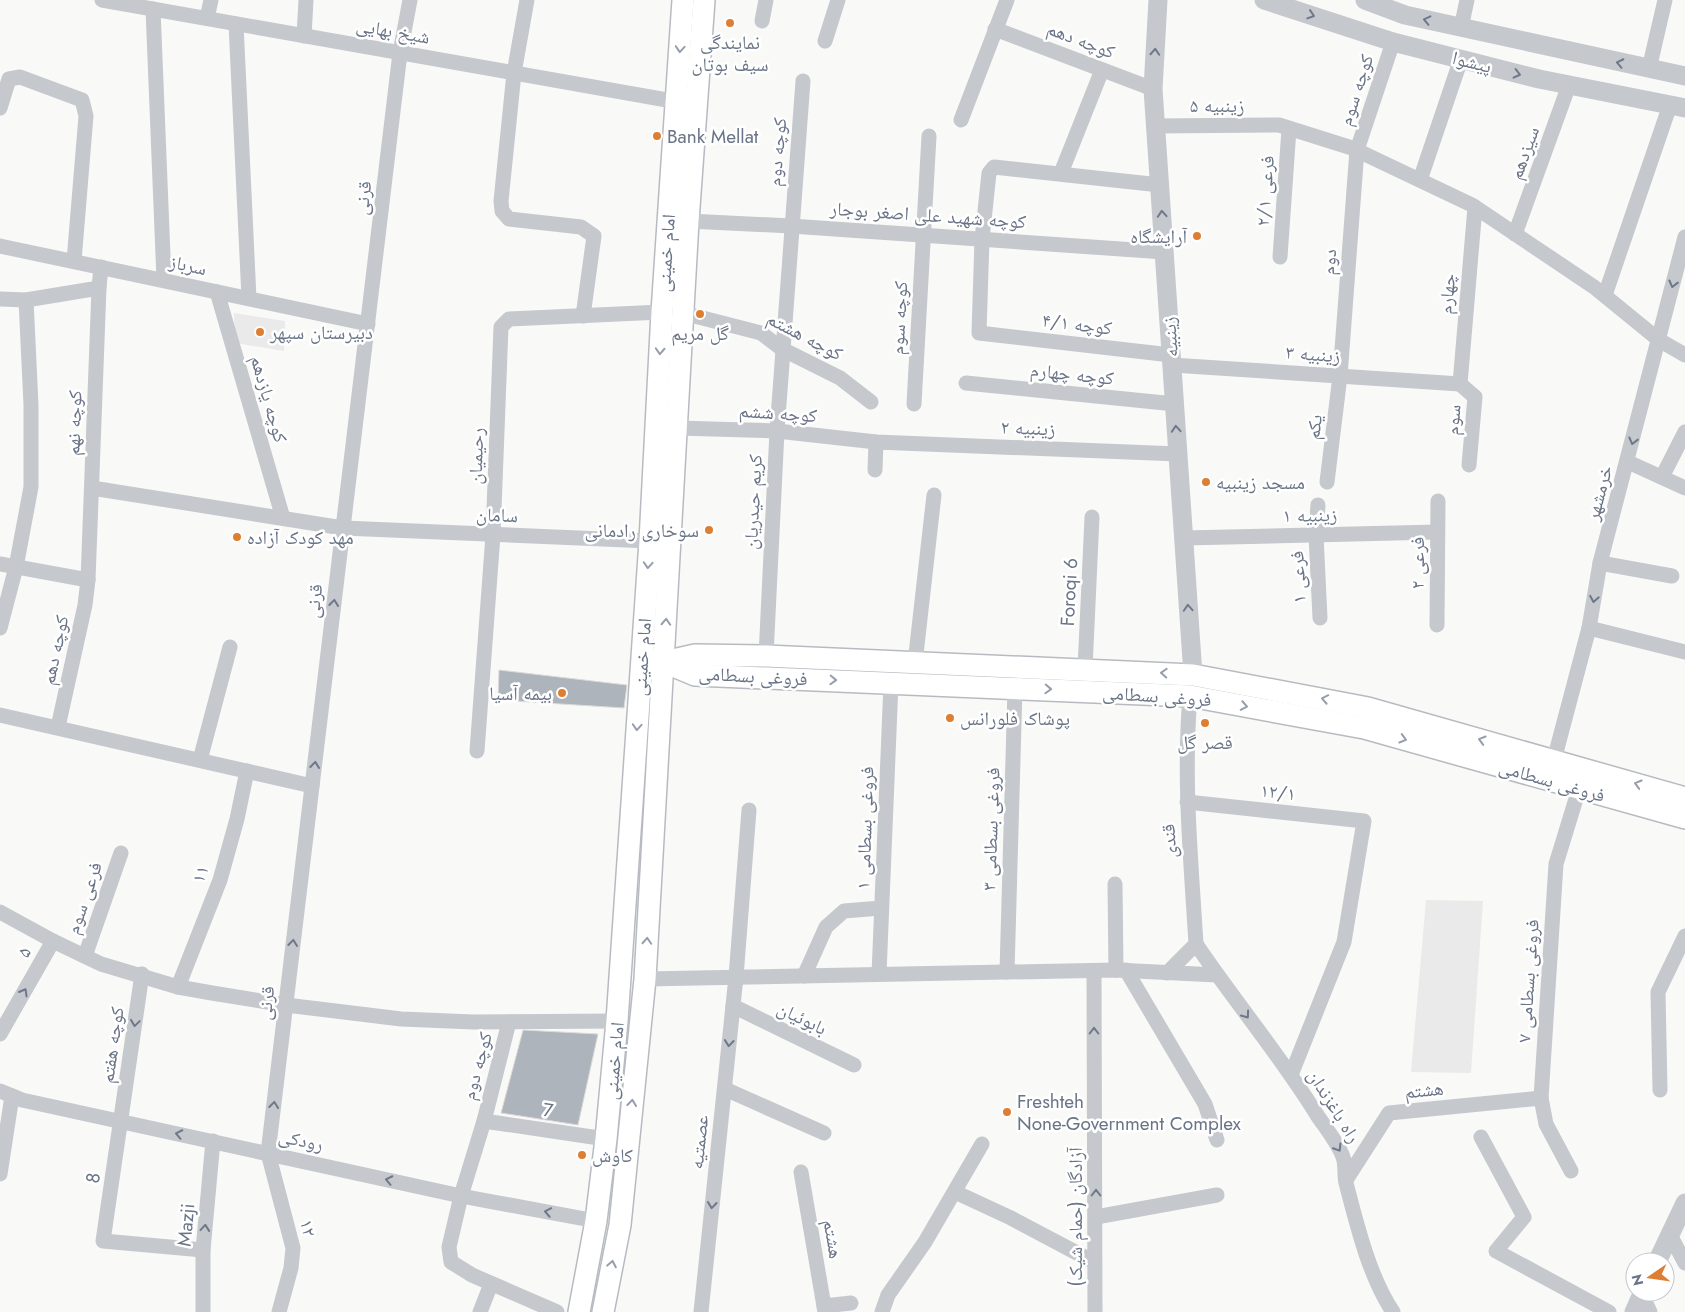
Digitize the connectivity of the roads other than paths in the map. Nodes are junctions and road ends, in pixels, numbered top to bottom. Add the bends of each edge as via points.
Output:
1 (102, 0) edge
2 (211, 0) edge
3 (306, 0) edge
4 (410, 0) edge
5 (527, 0) edge
6 (683, 0) edge
7 (704, 0) edge
8 (766, 0) edge
9 (838, 0) edge
10 (1007, 0) edge
11 (1158, 0) edge
12 (1264, 0) edge
13 (1365, 0) edge
14 (1467, 0) edge
15 (1665, 0) edge
16 (153, 9) junction
17 (206, 18) junction
18 (762, 21) dead end
19 (236, 24) junction
20 (1461, 28) junction
21 (996, 29) junction
22 (304, 36) junction
23 (825, 41) dead end
24 (1393, 42) junction
25 (400, 53) junction
26 (1461, 59) junction
27 (1649, 69) junction
28 (1102, 70) junction
29 (514, 73) junction
30 (1685, 76) edge
31 (803, 81) dead end
32 (1570, 85) junction
33 (1153, 89) junction
34 (686, 103) junction
35 (1678, 107) edge
36 (0, 108) edge
37 (961, 120) dead end
38 (1156, 126) junction
39 (1284, 127) junction
40 (929, 136) dead end
41 (1357, 150) junction
42 (1061, 173) junction
43 (1420, 180) junction
44 (1160, 185) junction
45 (1475, 207) junction
46 (688, 222) junction
47 (791, 226) junction
48 (1515, 234) junction
49 (924, 235) junction
50 (1685, 237) edge
51 (982, 239) junction
52 (0, 246) edge
53 (1164, 252) junction
54 (1280, 257) dead end
55 (74, 261) junction
56 (101, 267) junction
57 (164, 280) junction
58 (99, 288) junction
59 (217, 292) junction
60 (1605, 295) junction
61 (0, 298) edge
62 (249, 298) junction
63 (26, 300) junction
64 (662, 312) junction
65 (684, 313) junction
66 (583, 316) junction
67 (368, 324) junction
68 (1659, 340) junction
69 (782, 349) junction
70 (1685, 355) edge
71 (1172, 360) junction
72 (1340, 376) junction
73 (966, 384) dead end
74 (1456, 384) junction
75 (871, 402) dead end
76 (914, 404) dead end
77 (1175, 404) junction
78 (677, 428) junction
79 (777, 431) junction
80 (1685, 432) edge
81 (876, 442) junction
82 (1178, 454) junction
83 (1628, 462) junction
84 (1469, 465) dead end
85 (875, 470) dead end
86 (1662, 477) junction
87 (1327, 482) dead end
88 (92, 488) junction
89 (1685, 488) edge
90 (934, 495) dead end
91 (1438, 501) dead end
92 (1318, 505) dead end
93 (1092, 517) dead end
94 (283, 518) junction
95 (343, 528) junction
96 (1437, 532) junction
97 (492, 535) junction
98 (1316, 535) junction
99 (1184, 538) junction
100 (650, 541) junction
101 (1600, 563) junction
102 (0, 564) edge
103 (16, 568) junction
104 (1672, 576) dead end
105 (88, 580) junction
106 (1320, 618) dead end
107 (1437, 625) dead end
108 (0, 628) edge
109 (1589, 628) junction
110 (230, 647) dead end
111 (1685, 652) edge
112 (766, 656) junction
113 (642, 661) junction
114 (664, 662) junction
115 (915, 663) junction
116 (1086, 669) junction
117 (1193, 675) junction
118 (891, 683) junction
119 (1016, 688) junction
120 (1190, 696) junction
121 (0, 714) edge
122 (58, 727) junction
123 (477, 751) dead end
124 (200, 760) junction
125 (1554, 760) junction
126 (247, 771) junction
127 (312, 786) junction
128 (1579, 789) junction
129 (1685, 798) edge
130 (1187, 802) junction
131 (749, 810) dead end
132 (1685, 818) edge
133 (121, 853) dead end
134 (1115, 884) dead end
135 (882, 908) junction
136 (0, 912) edge
137 (1685, 936) edge
138 (53, 942) junction
139 (1196, 944) junction
140 (85, 956) junction
141 (1121, 970) junction
142 (1094, 971) junction
143 (1007, 972) junction
144 (1167, 973) junction
145 (142, 974) junction
146 (879, 974) junction
147 (1217, 975) junction
148 (804, 976) junction
149 (736, 977) junction
150 (645, 979) junction
151 (178, 987) junction
152 (286, 1005) junction
153 (733, 1006) junction
154 (618, 1021) junction
155 (509, 1022) junction
156 (0, 1034) edge
157 (854, 1065) dead end
158 (1290, 1075) junction
159 (724, 1089) junction
160 (1660, 1090) dead end
161 (6, 1093) edge
162 (1541, 1098) junction
163 (484, 1120) junction
164 (121, 1121) junction
165 (824, 1133) dead end
166 (1481, 1137) dead end
167 (606, 1139) junction
168 (1217, 1140) dead end
169 (213, 1141) junction
170 (982, 1144) dead end
171 (268, 1153) junction
172 (1571, 1171) dead end
173 (801, 1172) dead end
174 (0, 1174) edge
175 (1346, 1180) junction
176 (955, 1192) junction
177 (1217, 1195) dead end
178 (461, 1196) junction
179 (1685, 1202) edge
180 (1096, 1217) junction
181 (596, 1221) junction
182 (1670, 1235) junction
183 (203, 1250) junction
184 (1662, 1252) edge
185 (1094, 1262) junction
186 (1685, 1263) edge
187 (491, 1284) junction
188 (851, 1303) dead end
189 (825, 1309) edge
190 (203, 1312) edge
191 (279, 1312) edge
192 (480, 1312) edge
193 (557, 1312) edge
194 (579, 1312) edge
195 (603, 1312) edge
196 (701, 1312) edge
197 (882, 1312) edge
198 (1095, 1312) edge
199 (1392, 1312) edge
200 (1609, 1312) edge

1 - 16 street, شیخ بهایی
2 - 17 street
3 - 22 street
4 - 25 street
5 - 29 street
6 -> 34 main road, امام خمینی
7 - 34 main road, امام خمینی
8 - 18 street
9 - 23 street
10 - 21 street
33 -> 11 street, زینبیه
12 -> 24 street, پیشوا
20 -> 13 street, پیشوا
14 - 20 street
15 - 27 street
16 - 17 street, شیخ بهایی
16 - 57 street
17 - 19 street, شیخ بهایی
19 - 22 street, شیخ بهایی
19 - 62 street
27 -> 20 street, پیشوا
21 - 28 street, کوچه دهم
21 - 37 street
22 - 25 street, شیخ بهایی
24 - 26 street, پیشوا
24 - 41 street, کوچه سوم
25 - 29 street, شیخ بهایی
25 - 67 street, قرنی
26 -> 32 street, پیشوا
26 - 43 street
27 - 30 street, پیشوا
28 - 33 street, کوچه دهم
28 - 42 street
29 - 34 street, شیخ بهایی
29 - 66 street via 502,211 509,219 581,227 594,236
31 - 47 street, کوچه دوم
32 - 35 street, پیشوا
32 - 48 street, سیزدهم
33 - 38 street, زینبیه
34 - 46 main road, امام خمینی
34 - 64 main road, امام خمینی
35 - 60 street
36 - 55 street via 9,78 20,77 82,100 86,116
38 - 39 street, زینبیه ۵
38 - 44 street, زینبیه
39 - 41 street, زینبیه ۵
39 - 54 street, فرعی ۲/۱
40 - 49 street
41 - 43 street, زینبیه ۵
41 - 72 street, دوم
42 - 44 street
42 - 51 street via 994,168 989,173
43 - 45 street, زینبیه ۵
53 -> 44 street, زینبیه
45 - 48 street, زینبیه ۵
45 - 74 street, چهارم
46 - 47 street, کوچه شهید علی اصغر بوجار
46 - 65 main road, امام خمینی
47 - 49 street, کوچه شهید علی اصغر بوجار
47 - 69 street, کوچه دوم
48 - 60 street, زینبیه ۵
49 - 51 street, کوچه شهید علی اصغر بوجار
49 - 76 street, کوچه سوم
50 -> 68 street, خرمشهر
51 - 53 street, کوچه شهید علی اصغر بوجار
51 - 71 street, کوچه ۴/۱ via 978,333
52 - 55 street, سرباز
53 - 71 street, زینبیه
55 - 56 street, سرباز
56 - 57 street, سرباز
56 - 58 street, کوچه نهم
57 - 59 street, سرباز
58 - 63 street
58 - 88 street, کوچه نهم
59 - 62 street, سرباز
59 - 94 street, کوچه یازدهم
60 - 68 street, زینبیه ۵
61 - 63 street
62 - 67 street, سرباز
63 - 103 street via 31,487
64 - 66 street, رحیمیان
64 -> 100 main road, امام خمینی
65 - 69 street, کوچه هشتم via 761,333
65 - 78 main road, امام خمینی
66 - 97 street, رحیمیان via 510,319 501,327
67 - 95 street, قرنی
68 - 70 street, زینبیه ۵
68 -> 83 street, خرمشهر
69 - 75 street, کوچه هشتم via 840,378
69 - 79 street, کریم حیدریان
71 - 72 street, زینبیه ۳
71 - 77 street, زینبیه
72 - 74 street, زینبیه ۳
72 - 87 street, یکم
73 - 77 street, کوچه چهارم
74 - 84 street, سوم via 1475,397
82 -> 77 street, زینبیه
78 - 79 street, کوچه ششم
114 -> 78 main road, امام خمینی
79 - 81 street, کوچه ششم
79 - 112 street, کریم حیدریان
80 - 86 street
81 - 82 street, زینبیه ۲
81 - 85 street
82 - 99 street, زینبیه
83 - 86 street
83 - 101 street, خرمشهر
86 - 89 street
88 - 94 street, سامان
88 - 105 street, کوچه نهم
90 - 115 street
91 - 96 street, فرعی ۲
92 - 98 street, فرعی ۱
93 - 116 street, Foroqi 6
94 - 95 street, سامان
95 - 97 street, سامان
127 -> 95 street, قرنی
96 - 98 street, زینبیه ۱
96 - 107 street, فرعی ۲
97 - 100 street, سامان
97 - 123 street, رحیمیان
98 - 99 street, زینبیه ۱
98 - 106 street, فرعی ۱
117 -> 99 street, زینبیه
100 -> 113 main road, امام خمینی
101 - 104 street
101 -> 109 street, خرمشهر
102 - 103 street
103 - 105 street
103 - 108 street
105 - 122 street, کوچه دهم
109 - 111 street
109 - 125 street, خرمشهر
110 - 124 street
112 - 114 main road, فروغی بسطامی via 695,655
112 - 115 main road, فروغی بسطامی
113 - 114 main road
113 -> 154 main road, امام خمینی
114 -> 118 main road, فروغی بسطامی via 695,675
150 -> 114 main road, امام خمینی
115 - 116 main road, فروغی بسطامی
117 -> 116 main road, فروغی بسطامی
117 - 120 main road
125 -> 117 main road, فروغی بسطامی via 1368,708
118 - 119 main road, فروغی بسطامی
118 - 135 street, فروغی بسطامی ۱
119 -> 120 main road, فروغی بسطامی
119 - 143 street, فروغی بسطامی ۳
120 -> 128 main road, فروغی بسطامی via 1364,728
120 - 130 street, قندی
121 - 122 street
122 - 124 street
124 - 126 street
129 -> 125 main road, فروغی بسطامی
126 - 127 street
126 - 151 street, ۱۱ via 220,880
152 -> 127 street, قرنی
128 - 132 main road, فروغی بسطامی
128 - 162 street, فروغی بسطامی ۷ via 1556,864
130 - 139 street, قندی
130 - 158 street, ۱۲/۱ via 1364,821 1344,942
131 - 149 street, عصمتیه
133 - 140 street, فرعی سوم
134 - 141 street
135 - 146 street, فروغی بسطامی ۱
135 - 148 street via 844,911 826,926
136 - 138 street
137 - 160 street via 1658,992
138 - 140 street
156 -> 138 street, ۵
139 - 144 street
139 - 147 street, راه باغزندان
140 - 145 street via 102,964
141 - 142 street
141 - 144 street
141 - 168 street via 1205,1104
142 - 143 street
180 -> 142 street, آزادگان (حمام شیک)
143 - 146 street
144 - 147 street
145 - 151 street
145 -> 164 street, کوچه هفتم
146 - 148 street
147 -> 158 street, راه باغزندان
148 - 149 street
149 - 150 street
149 - 153 street, عصمتیه
195 -> 150 main road, امام خمینی via 620,1225
151 - 152 street
152 - 155 street via 401,1019
171 -> 152 street, قرنی
153 - 157 street, بابوئیان
153 -> 159 street, عصمتیه
154 - 155 street
154 - 167 main road, امام خمینی
155 - 163 street, کوچه دوم
158 -> 175 street, راه باغزندان via 1344,1158
159 - 165 street
159 -> 196 street, عصمتیه
161 - 164 street, رودکی via 22,1100
161 - 174 street
162 - 172 street, فروغی بسطامی ۷ via 1546,1124
162 - 175 street, هشتم via 1389,1114
163 - 167 street, 7
163 - 178 street
169 -> 164 street, رودکی
164 - 183 street, 8 via 103,1241
166 - 200 street via 1524,1217 1496,1251
167 - 181 main road, امام خمینی
169 - 171 street, رودکی
183 -> 169 street, Mazji
170 - 176 street
178 -> 171 street, رودکی
171 - 191 street, ۱۲ via 294,1248
173 - 189 street, هشتم
175 - 199 street, راه باغزندان via 1359,1231
176 - 185 street
176 - 197 street via 888,1295
177 - 180 street
181 -> 178 street, رودکی
178 - 187 street via 449,1247 451,1262
179 - 182 street
180 - 185 street, آزادگان (حمام شیک)
181 - 194 main road, امام خمینی
182 - 184 street
182 - 186 street
183 - 190 street, Mazji
185 - 198 street, آزادگان (حمام شیک)
187 - 192 street
187 - 193 street
188 - 189 street

